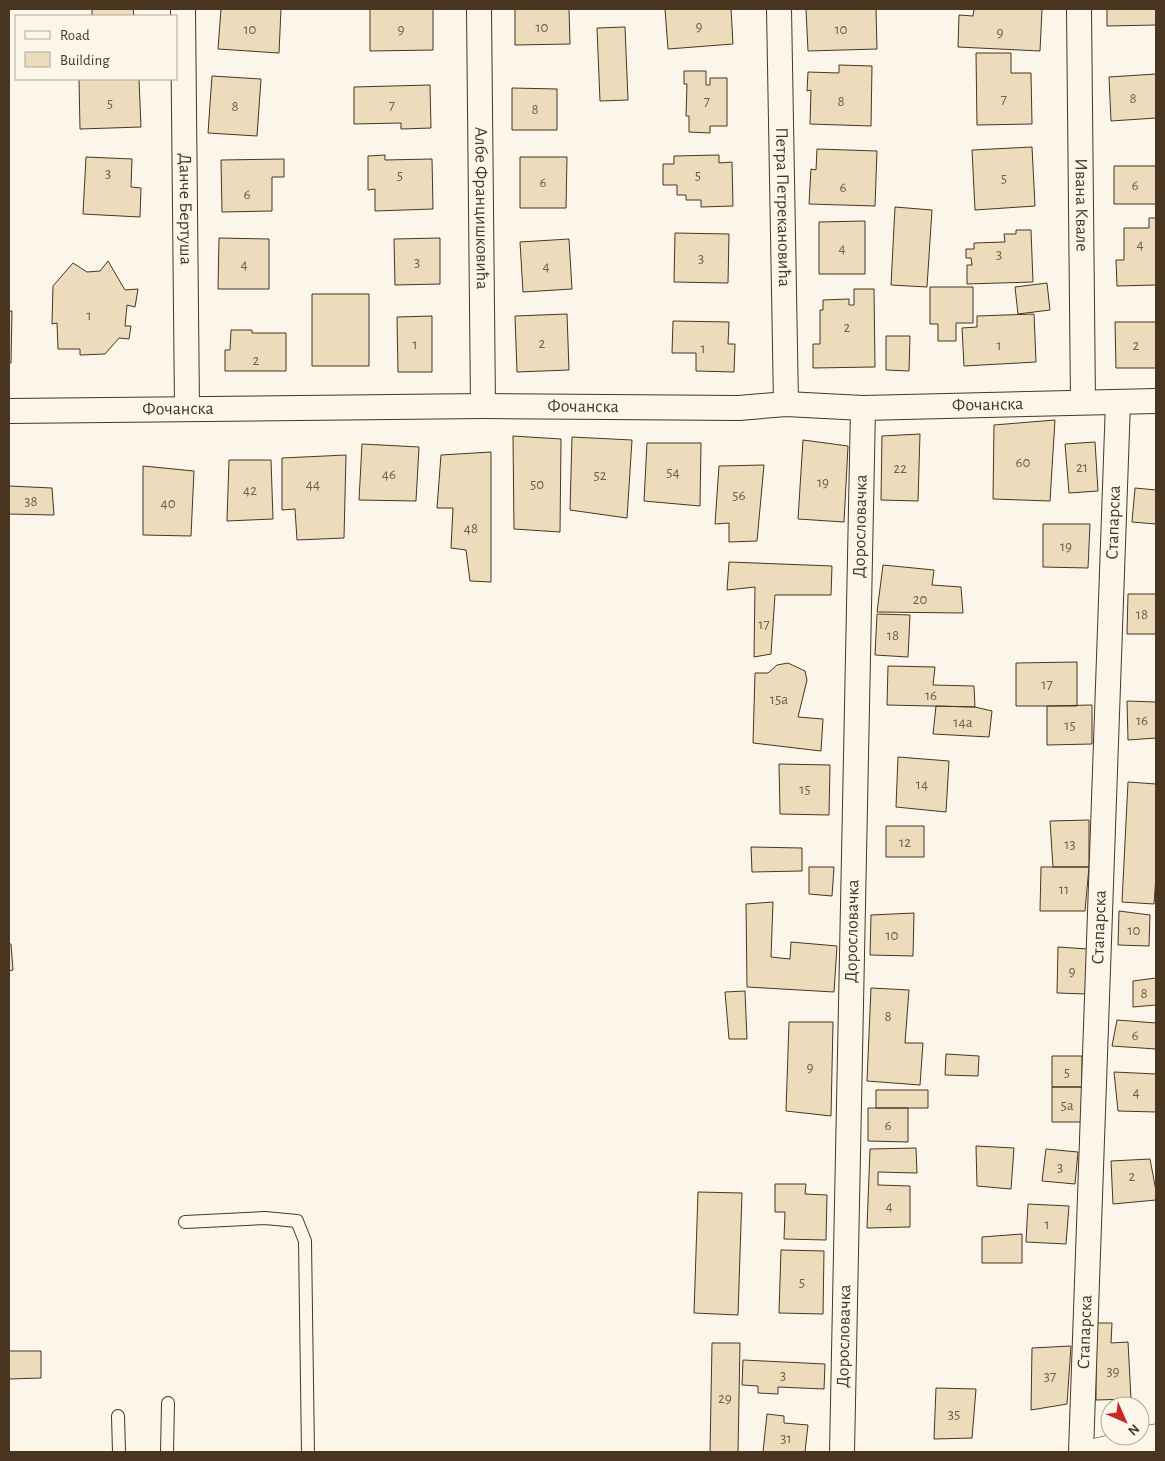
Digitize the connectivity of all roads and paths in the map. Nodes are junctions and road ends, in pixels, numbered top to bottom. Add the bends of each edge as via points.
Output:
1 (183, 9) edge
2 (479, 9) edge
3 (779, 9) edge
4 (1079, 9) edge
5 (1156, 401) edge
6 (1083, 402) junction
7 (1118, 402) junction
8 (786, 404) junction
9 (483, 406) junction
10 (863, 408) junction
11 (187, 409) junction
12 (9, 411) edge
13 (185, 1222) dead end
14 (168, 1403) dead end
15 (118, 1416) dead end
16 (1156, 1438) edge
17 (119, 1452) edge
18 (167, 1452) edge
19 (308, 1452) edge
20 (842, 1452) edge
21 (1081, 1452) edge
22 (1098, 1452) edge

1 - 11 street, Данче Бертуша
2 - 9 street, Албе Францишковића
3 - 8 street, Петра Петрекановића
4 - 6 street, Ивана Квале
5 - 7 street, Фочанска
6 - 7 street, Фочанска
6 - 10 street, Фочанска
7 - 21 street, Стапарска
8 - 9 street, Фочанска via 739,408
8 - 10 street, Фочанска
9 - 11 street, Фочанска
10 - 20 street, Дорословачка
11 - 12 street, Фочанска
13 - 19 lane via 265,1218 297,1221 305,1241
14 - 18 lane
15 - 17 lane
16 - 22 street

